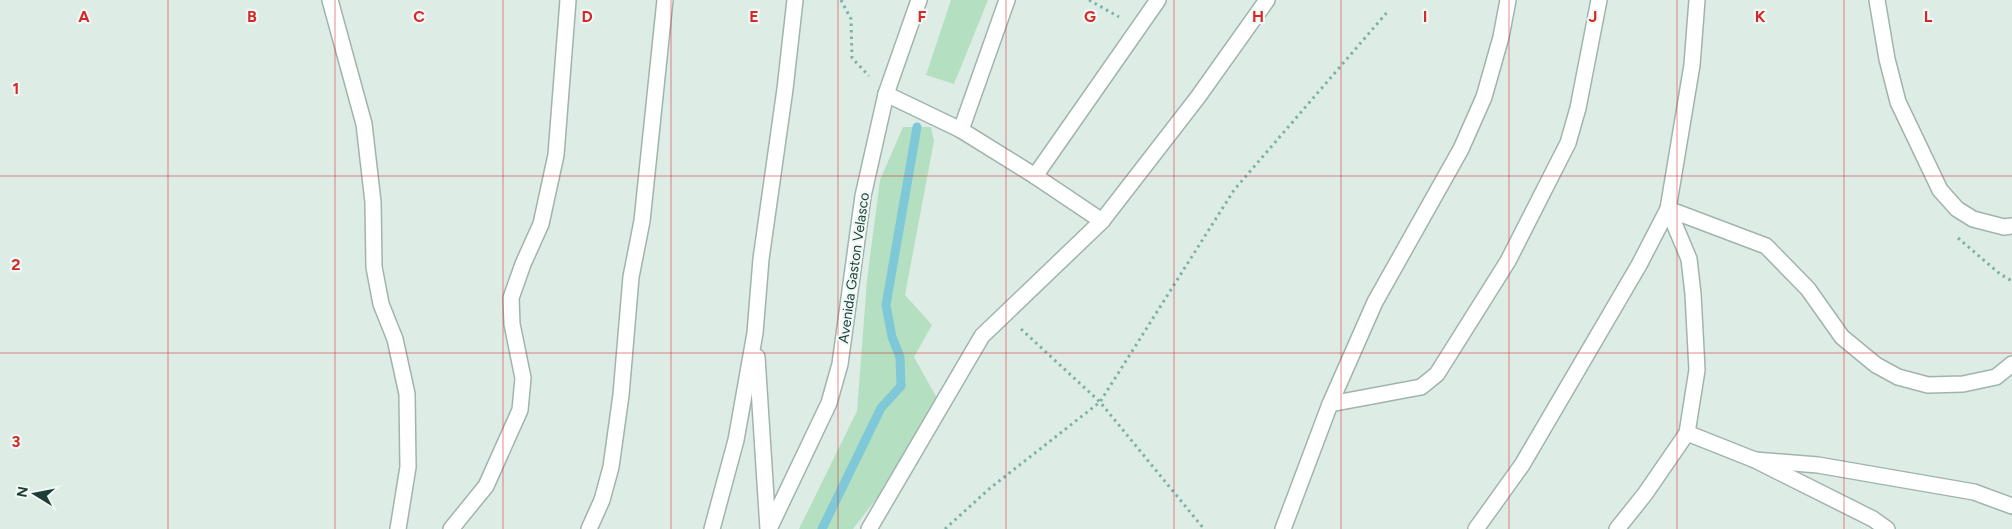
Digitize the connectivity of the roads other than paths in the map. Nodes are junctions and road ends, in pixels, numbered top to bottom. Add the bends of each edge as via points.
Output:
1 (330, 0) edge
2 (568, 0) edge
3 (665, 0) edge
4 (795, 0) edge
5 (919, 0) edge
6 (1007, 0) edge
7 (1158, 0) edge
8 (1267, 0) edge
9 (1508, 0) edge
10 (1599, 0) edge
11 (1697, 0) edge
12 (1877, 0) edge
13 (886, 94) junction
14 (961, 130) junction
15 (1035, 176) junction
16 (1668, 210) junction
17 (1102, 221) junction
18 (2012, 226) edge
19 (755, 333) junction
20 (2012, 364) edge
21 (1330, 404) junction
22 (1687, 433) junction
23 (1755, 460) junction
24 (2012, 506) edge
25 (398, 529) edge
26 (451, 529) edge
27 (589, 529) edge
28 (712, 529) edge
29 (768, 529) edge
30 (869, 529) edge
31 (1283, 529) edge
32 (1476, 529) edge
33 (1617, 529) edge
34 (1887, 529) edge

1 - 25 street via 364,124 373,202 374,267 381,304 395,339 406,394 408,467
2 - 26 street via 556,155 541,224 511,298 512,324 523,378 520,410 486,486
3 - 27 street via 642,221 631,277 611,467 602,500
4 - 19 street via 761,259
5 - 13 street, Avenida Gaston Velasco
6 - 14 street
7 - 15 street
8 - 17 street via 1198,97
9 - 21 street via 1484,98 1461,149 1375,302
10 - 21 street via 1568,143 1508,262 1437,374 1421,386
11 - 16 street via 1692,65
12 - 18 street via 1898,102 1940,190 1957,209 1973,219
13 - 14 street
13 - 29 street, Avenida Gaston Velasco via 863,196 840,364 829,403
14 - 15 street
15 - 17 street
16 - 20 street via 1766,246 1808,289 1842,337 1876,365 1898,377 1928,385 1963,384 1996,377
16 - 22 street via 1689,259 1693,294 1696,370
16 - 32 street via 1527,456
17 - 30 street via 982,336
19 - 28 street via 736,440
19 - 29 street
21 - 31 street
22 - 23 street
22 - 33 street
23 - 24 street via 1818,465 1974,492
23 - 34 street

